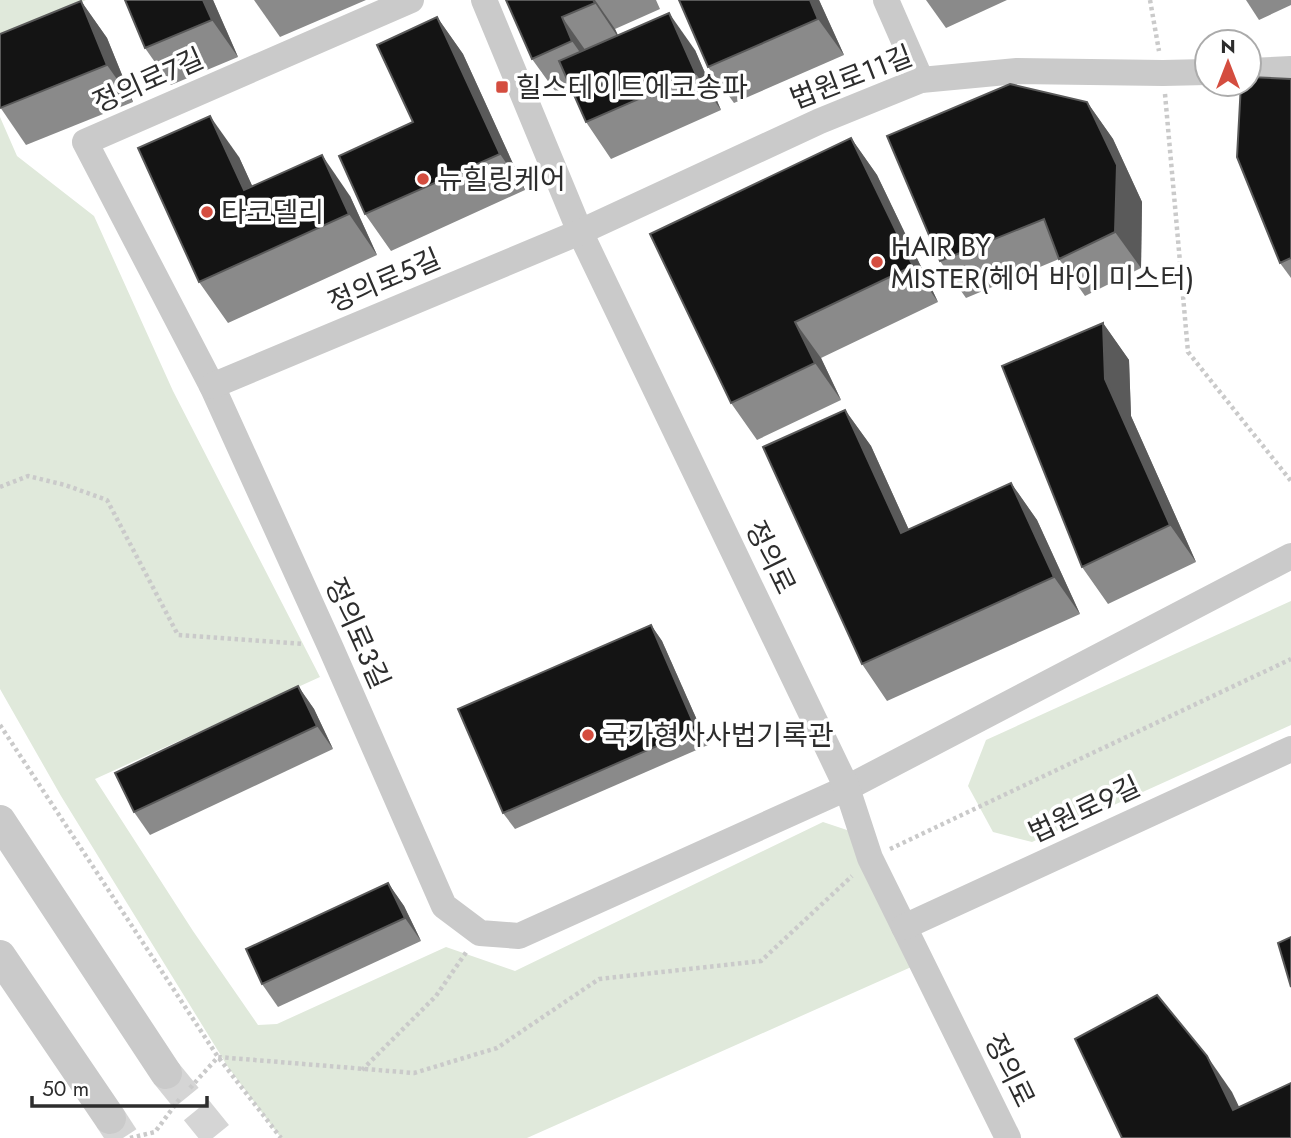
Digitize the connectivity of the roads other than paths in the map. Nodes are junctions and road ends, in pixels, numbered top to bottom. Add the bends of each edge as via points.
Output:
1 (411, 0) edge
2 (484, 0) edge
3 (886, 0) edge
4 (1291, 69) edge
5 (1263, 70) edge
6 (1193, 72) edge
7 (921, 80) junction
8 (580, 232) junction
9 (212, 386) junction
10 (1291, 556) edge
11 (1291, 749) edge
12 (847, 788) junction
13 (0, 821) edge
14 (904, 927) junction
15 (0, 956) edge
16 (166, 1073) tunnel mouth
17 (120, 1128) tunnel mouth
18 (1008, 1138) edge

1 - 9 street, 정의로7길 via 85,142
2 - 8 street, 정의로
3 - 7 street
4 - 5 street
6 - 7 street, 법원로11길 via 1017,71
7 - 8 street, 법원로11길 via 820,121
8 - 9 street, 정의로5길
8 - 12 street, 정의로
9 - 12 street, 정의로3길 via 443,906 480,933 519,936
10 - 12 street
11 - 14 street, 법원로9길
12 - 14 street, 정의로 via 870,858
13 - 16 street
14 - 18 street, 정의로
15 - 17 street

